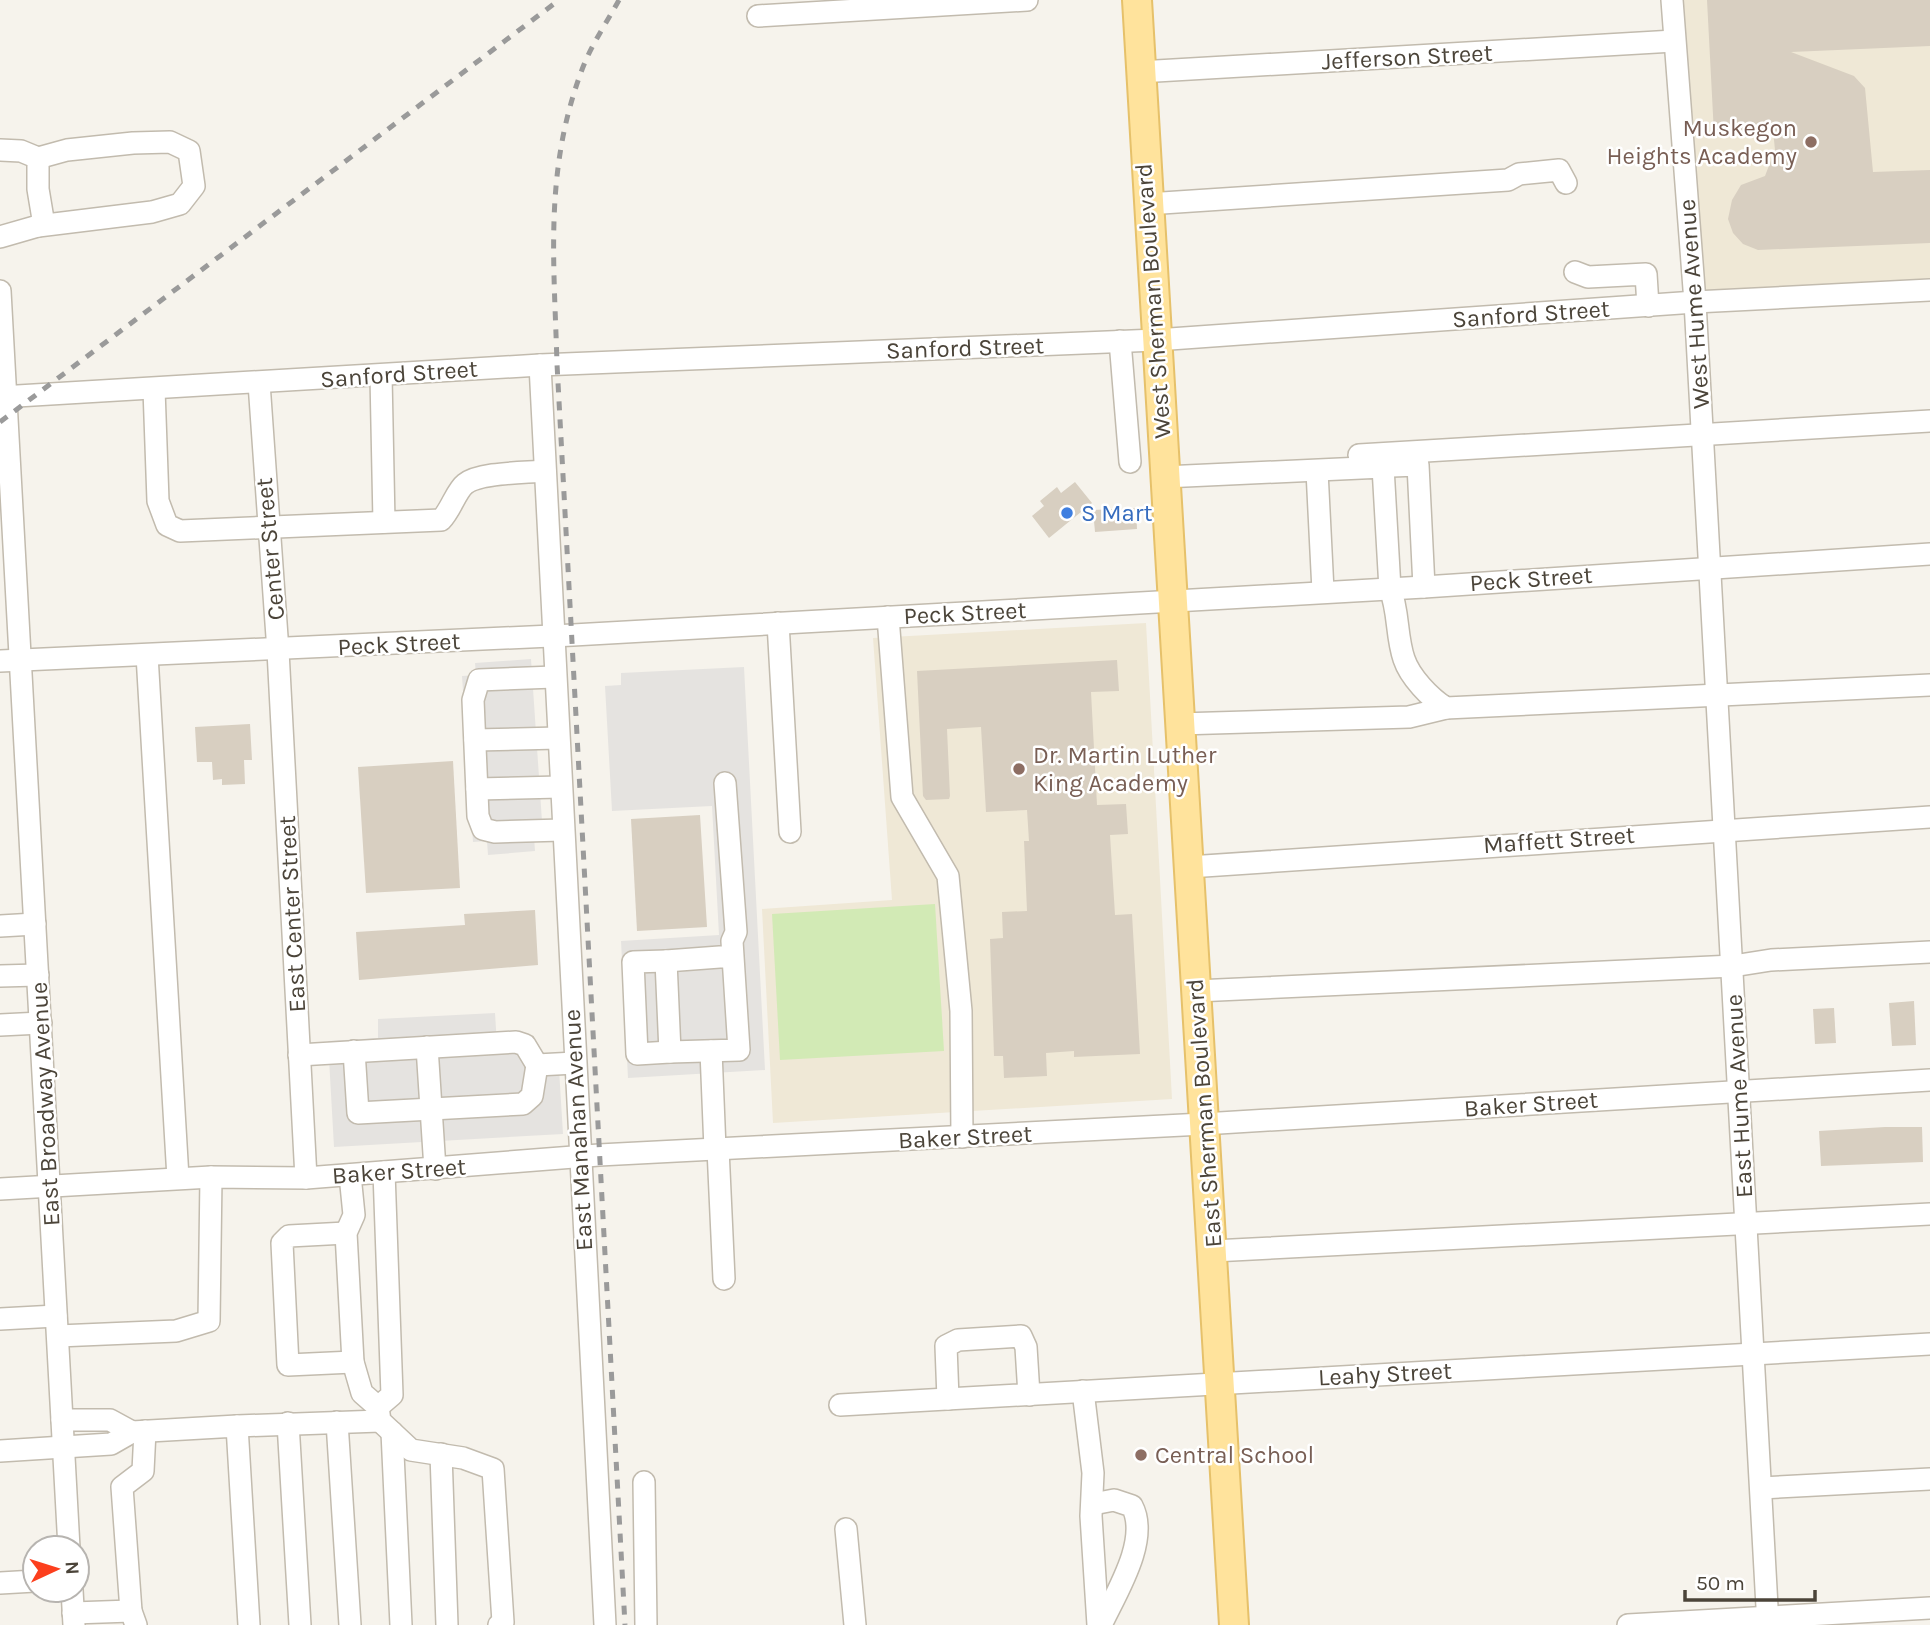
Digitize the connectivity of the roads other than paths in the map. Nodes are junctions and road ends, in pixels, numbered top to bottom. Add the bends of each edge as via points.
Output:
1 (1027, 0) edge
2 (1137, 0) edge
3 (1672, 0) edge
4 (758, 16) dead end
5 (1674, 41) junction
6 (1139, 72) junction
7 (0, 150) edge
8 (38, 158) junction
9 (1566, 183) dead end
10 (1147, 204) junction
11 (38, 226) junction
12 (0, 237) edge
13 (1575, 272) dead end
14 (1930, 290) edge
15 (0, 291) edge
16 (1695, 302) junction
17 (1648, 306) junction
18 (1156, 340) junction
19 (1120, 341) junction
20 (540, 365) junction
21 (381, 376) junction
22 (259, 383) junction
23 (154, 389) junction
24 (3, 397) edge
25 (1930, 421) edge
26 (1702, 435) junction
27 (1130, 462) dead end
28 (1383, 467) junction
29 (545, 471) junction
30 (1164, 471) junction
31 (1317, 471) junction
32 (5, 489) edge
33 (384, 522) junction
34 (267, 526) junction
35 (1930, 554) edge
36 (1710, 566) junction
37 (1424, 587) junction
38 (1390, 589) junction
39 (1323, 591) junction
40 (1171, 601) junction
41 (888, 617) junction
42 (778, 623) junction
43 (552, 635) junction
44 (278, 651) junction
45 (147, 656) junction
46 (10, 660) edge
47 (554, 677) junction
48 (1930, 685) edge
49 (1717, 697) junction
50 (1446, 708) junction
51 (1179, 724) junction
52 (558, 738) junction
53 (475, 740) junction
54 (725, 783) dead end
55 (560, 787) junction
56 (477, 789) junction
57 (1930, 817) edge
58 (1725, 828) junction
59 (562, 830) junction
60 (790, 832) dead end
61 (1189, 867) junction
62 (36, 924) junction
63 (0, 926) edge
64 (1930, 952) edge
65 (733, 956) junction
66 (666, 961) junction
67 (1732, 966) junction
68 (38, 975) junction
69 (0, 976) edge
70 (1196, 991) junction
71 (41, 1023) junction
72 (0, 1026) edge
73 (427, 1047) junction
74 (354, 1051) junction
75 (710, 1051) junction
76 (670, 1052) junction
77 (299, 1055) junction
78 (575, 1063) junction
79 (537, 1065) junction
80 (1930, 1080) edge
81 (1739, 1091) junction
82 (431, 1110) junction
83 (1203, 1124) junction
84 (962, 1137) junction
85 (716, 1149) junction
86 (580, 1158) junction
87 (435, 1169) junction
88 (384, 1172) junction
89 (350, 1175) junction
90 (211, 1177) junction
91 (178, 1178) junction
92 (306, 1178) junction
93 (49, 1185) junction
94 (0, 1189) edge
95 (1930, 1214) edge
96 (1746, 1223) junction
97 (346, 1233) junction
98 (1213, 1251) junction
99 (724, 1279) dead end
100 (0, 1319) edge
101 (57, 1326) junction
102 (1930, 1344) edge
103 (1754, 1354) junction
104 (354, 1362) junction
105 (1220, 1383) junction
106 (1083, 1391) junction
107 (1029, 1395) junction
108 (948, 1399) junction
109 (840, 1405) dead end
110 (62, 1420) junction
111 (383, 1420) junction
112 (337, 1422) junction
113 (288, 1423) junction
114 (237, 1426) junction
115 (138, 1431) junction
116 (63, 1446) junction
117 (0, 1451) edge
118 (441, 1454) junction
119 (1930, 1479) edge
120 (644, 1482) dead end
121 (1761, 1488) junction
122 (1093, 1504) junction
123 (846, 1529) dead end
124 (68, 1534) edge
125 (21, 1582) edge
126 (0, 1583) edge
127 (1930, 1608) edge
128 (133, 1618) edge
129 (74, 1619) edge
130 (1768, 1621) edge
131 (249, 1625) edge
132 (300, 1625) edge
133 (351, 1625) edge
134 (401, 1625) edge
135 (447, 1625) edge
136 (499, 1625) edge
137 (605, 1625) edge
138 (646, 1625) edge
139 (855, 1625) edge
140 (1099, 1625) edge
141 (1234, 1625) edge
142 (1628, 1625) edge

1 - 4 street
2 - 6 main road, West Sherman Boulevard
3 - 5 street, West Hume Avenue
5 - 6 street, Jefferson Street
5 - 16 street, West Hume Avenue
6 - 10 main road, West Sherman Boulevard
7 - 8 street via 21,150
8 - 11 street via 43,219
8 - 11 street via 67,150 170,142 189,151 194,186 180,204 152,212
9 - 10 street via 1562,172 1554,170 1519,174 1508,180
10 - 18 main road, West Sherman Boulevard
11 - 12 street
13 - 17 street via 1588,277 1646,274
14 - 16 street, Sanford Street
15 - 24 street, East Broadway Avenue
16 - 17 street, Sanford Street
16 - 26 street, West Hume Avenue
17 - 18 street, Sanford Street
18 - 19 street, Sanford Street
18 - 30 main road, West Sherman Boulevard
19 - 20 street, Sanford Street
19 - 27 street
20 - 21 street, Sanford Street
20 - 29 street, East Manahan Avenue
21 - 22 street, Sanford Street
21 - 33 street
22 - 23 street, Sanford Street
22 - 34 street, Center Street
23 - 24 street, Sanford Street
23 - 34 street via 159,500 167,525 180,531
24 - 32 street, East Broadway Avenue
25 - 26 street
26 - 30 street
26 - 36 street, West Hume Avenue
28 - 31 street
28 - 37 street via 1418,465
28 - 38 street
29 - 33 street via 475,478 462,486 441,520
29 - 43 street, East Manahan Avenue
30 - 31 street
30 - 40 main road, West Sherman Boulevard
31 - 39 street
32 - 46 street, East Broadway Avenue
33 - 34 street
34 - 44 street, Center Street
35 - 36 street, Peck Street
36 - 37 street, Peck Street
36 - 49 street, East Hume Avenue
37 - 38 street, Peck Street
38 - 39 street, Peck Street
38 - 50 street via 1404,660 1432,699
39 - 40 street, Peck Street
40 - 41 street, Peck Street
40 - 51 main road, East Sherman Boulevard
41 - 42 street, Peck Street
41 - 84 street via 902,797 947,876 961,1010
42 - 43 street, Peck Street
42 - 60 street
43 - 44 street, Peck Street
43 - 47 street, East Manahan Avenue
44 - 45 street, Peck Street
44 - 77 street, East Center Street
45 - 46 street, Peck Street
45 - 91 street
46 - 62 street, East Broadway Avenue
47 - 52 street, East Manahan Avenue
47 - 53 street via 479,680 473,701
48 - 49 street
49 - 50 street via 1692,694
49 - 58 street, East Hume Avenue
50 - 51 street via 1409,717
51 - 61 main road, East Sherman Boulevard
52 - 53 street
52 - 55 street, East Manahan Avenue
53 - 56 street
54 - 65 street via 736,932
55 - 56 street
55 - 59 street, East Manahan Avenue
56 - 59 street via 483,829
57 - 58 street, Maffett Street
58 - 61 street, Maffett Street
58 - 67 street, East Hume Avenue
59 - 78 street, East Manahan Avenue
61 - 70 main road, East Sherman Boulevard
62 - 63 street
62 - 68 street, East Broadway Avenue
64 - 67 street
65 - 66 street
65 - 75 street via 740,1049
66 - 76 street
66 - 76 street via 633,962 636,1041 637,1054
67 - 70 street
67 - 81 street, East Hume Avenue
68 - 69 street
68 - 71 street, East Broadway Avenue
70 - 83 main road, East Sherman Boulevard
71 - 72 street
71 - 93 street, East Broadway Avenue
73 - 74 street
73 - 79 street via 516,1042 524,1045
73 - 82 street
74 - 77 street
74 - 82 street via 358,1114
75 - 76 street
75 - 85 street
77 - 92 street, East Center Street
78 - 79 street
78 - 86 street, East Manahan Avenue
79 - 82 street via 532,1096 523,1104
80 - 81 street, Baker Street
81 - 83 street, Baker Street
81 - 96 street, East Hume Avenue
82 - 87 street
83 - 84 street, Baker Street
83 - 98 main road, East Sherman Boulevard
84 - 85 street, Baker Street
85 - 86 street, Baker Street
85 - 99 street
86 - 87 street, Baker Street
86 - 137 street, East Manahan Avenue
87 - 88 street, Baker Street
88 - 89 street, Baker Street
88 - 111 street via 392,1395
89 - 92 street, Baker Street
89 - 97 street via 354,1216
90 - 91 street, Baker Street
90 - 92 street, Baker Street
90 - 101 street via 209,1321 176,1331
91 - 93 street, Baker Street
93 - 94 street, Baker Street
93 - 101 street, East Broadway Avenue
95 - 96 street
96 - 98 street
96 - 103 street, East Hume Avenue
97 - 104 street
97 - 104 street via 289,1236 282,1243 288,1365
98 - 105 main road, East Sherman Boulevard
100 - 101 street
101 - 110 street, East Broadway Avenue
102 - 103 street, Leahy Street
103 - 105 street, Leahy Street
103 - 121 street, East Hume Avenue
104 - 111 street via 362,1393
105 - 106 street, Leahy Street
105 - 141 main road, East Sherman Boulevard
106 - 107 street, Leahy Street
106 - 122 street
107 - 108 street, Leahy Street
107 - 108 street via 1021,1336 958,1340 946,1346
108 - 109 street, Leahy Street
110 - 115 street via 110,1420
110 - 116 street, East Broadway Avenue
111 - 112 street
111 - 118 street via 411,1450
111 - 134 street
112 - 113 street
112 - 133 street
113 - 114 street
113 - 132 street
114 - 115 street
114 - 131 street
115 - 116 street via 111,1444
115 - 128 street via 143,1471 122,1487
116 - 117 street
116 - 124 street, East Broadway Avenue
118 - 135 street
118 - 136 street via 493,1469 503,1622
119 - 121 street
120 - 138 street
121 - 130 street, East Hume Avenue
122 - 140 street
122 - 140 street via 1114,1500 1132,1506 1139,1520 1134,1548
123 - 139 street
125 - 126 street
127 - 130 street
128 - 129 street
130 - 142 street

